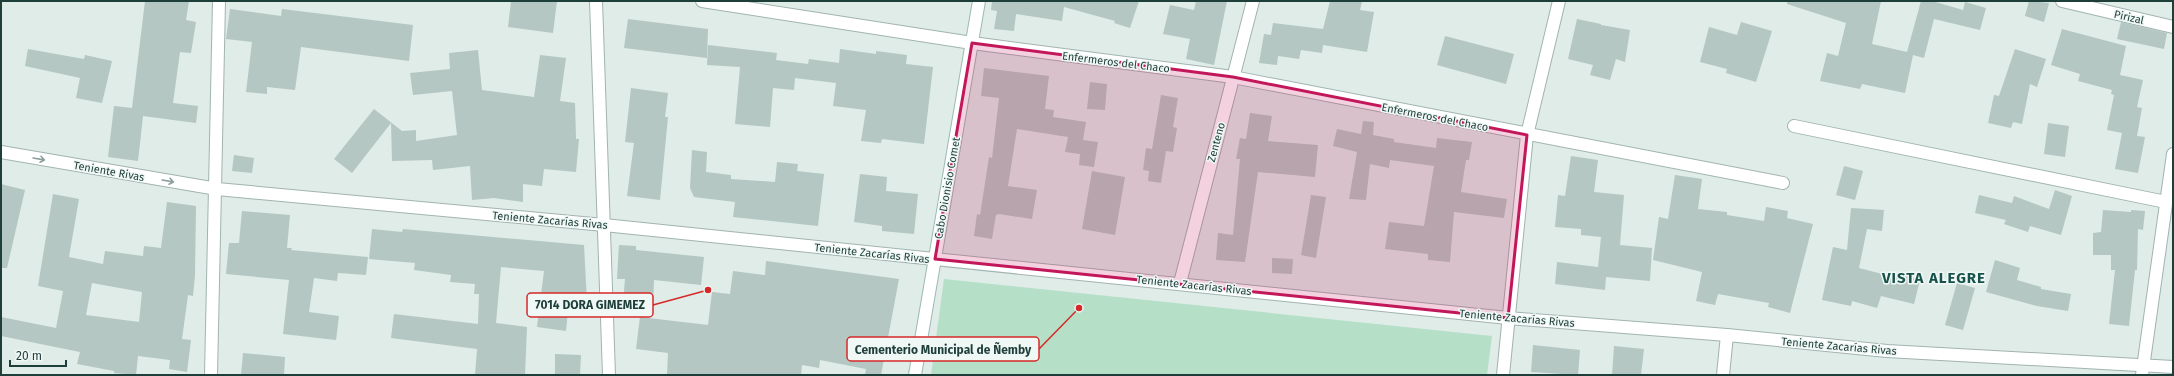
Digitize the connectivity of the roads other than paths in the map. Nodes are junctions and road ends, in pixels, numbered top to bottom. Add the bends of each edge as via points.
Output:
1 (219, 1) edge
2 (596, 1) edge
3 (702, 1) edge
4 (980, 1) edge
5 (1253, 1) edge
6 (1559, 1) edge
7 (2070, 2) edge
8 (2173, 27) edge
9 (972, 43) junction
10 (1233, 77) junction
11 (1794, 126) dead end
12 (1527, 135) junction
13 (1, 152) edge
14 (2173, 154) edge
15 (1782, 183) dead end
16 (217, 189) junction
17 (2166, 202) junction
18 (604, 225) junction
19 (935, 259) junction
20 (1180, 283) junction
21 (1508, 318) junction
22 (1727, 335) junction
23 (2173, 367) edge
24 (2142, 371) edge
25 (211, 375) edge
26 (609, 375) edge
27 (915, 375) edge
28 (1503, 375) edge
29 (1723, 375) edge

1 - 16 street
2 - 18 street
3 - 9 street, Enfermeros del Chaco
4 - 9 street, Cabo Dionisio Comet
5 - 10 street, Zenteno
6 - 12 street
7 - 8 street, Pirizal
9 - 10 street, Enfermeros del Chaco
9 - 19 street, Cabo Dionisio Comet
10 - 12 street, Enfermeros del Chaco
10 - 20 street, Zenteno
11 - 17 street
12 - 15 street, Enfermeros del Chaco
12 - 21 street
13 -> 16 street, Teniente Rivas
14 - 17 street
16 - 18 street, Teniente Zacarías Rivas
16 - 25 street
17 - 24 street
18 - 19 street, Teniente Zacarías Rivas
18 - 26 street
19 - 20 street, Teniente Zacarías Rivas
19 - 27 street, Cabo Dionisio Comet
20 - 21 street, Teniente Zacarías Rivas
21 - 22 street, Teniente Zacarías Rivas
21 - 28 street
22 - 24 street, Teniente Zacarías Rivas via 1888,351
22 - 29 street
23 - 24 street, Teniente Zacarías Rivas

